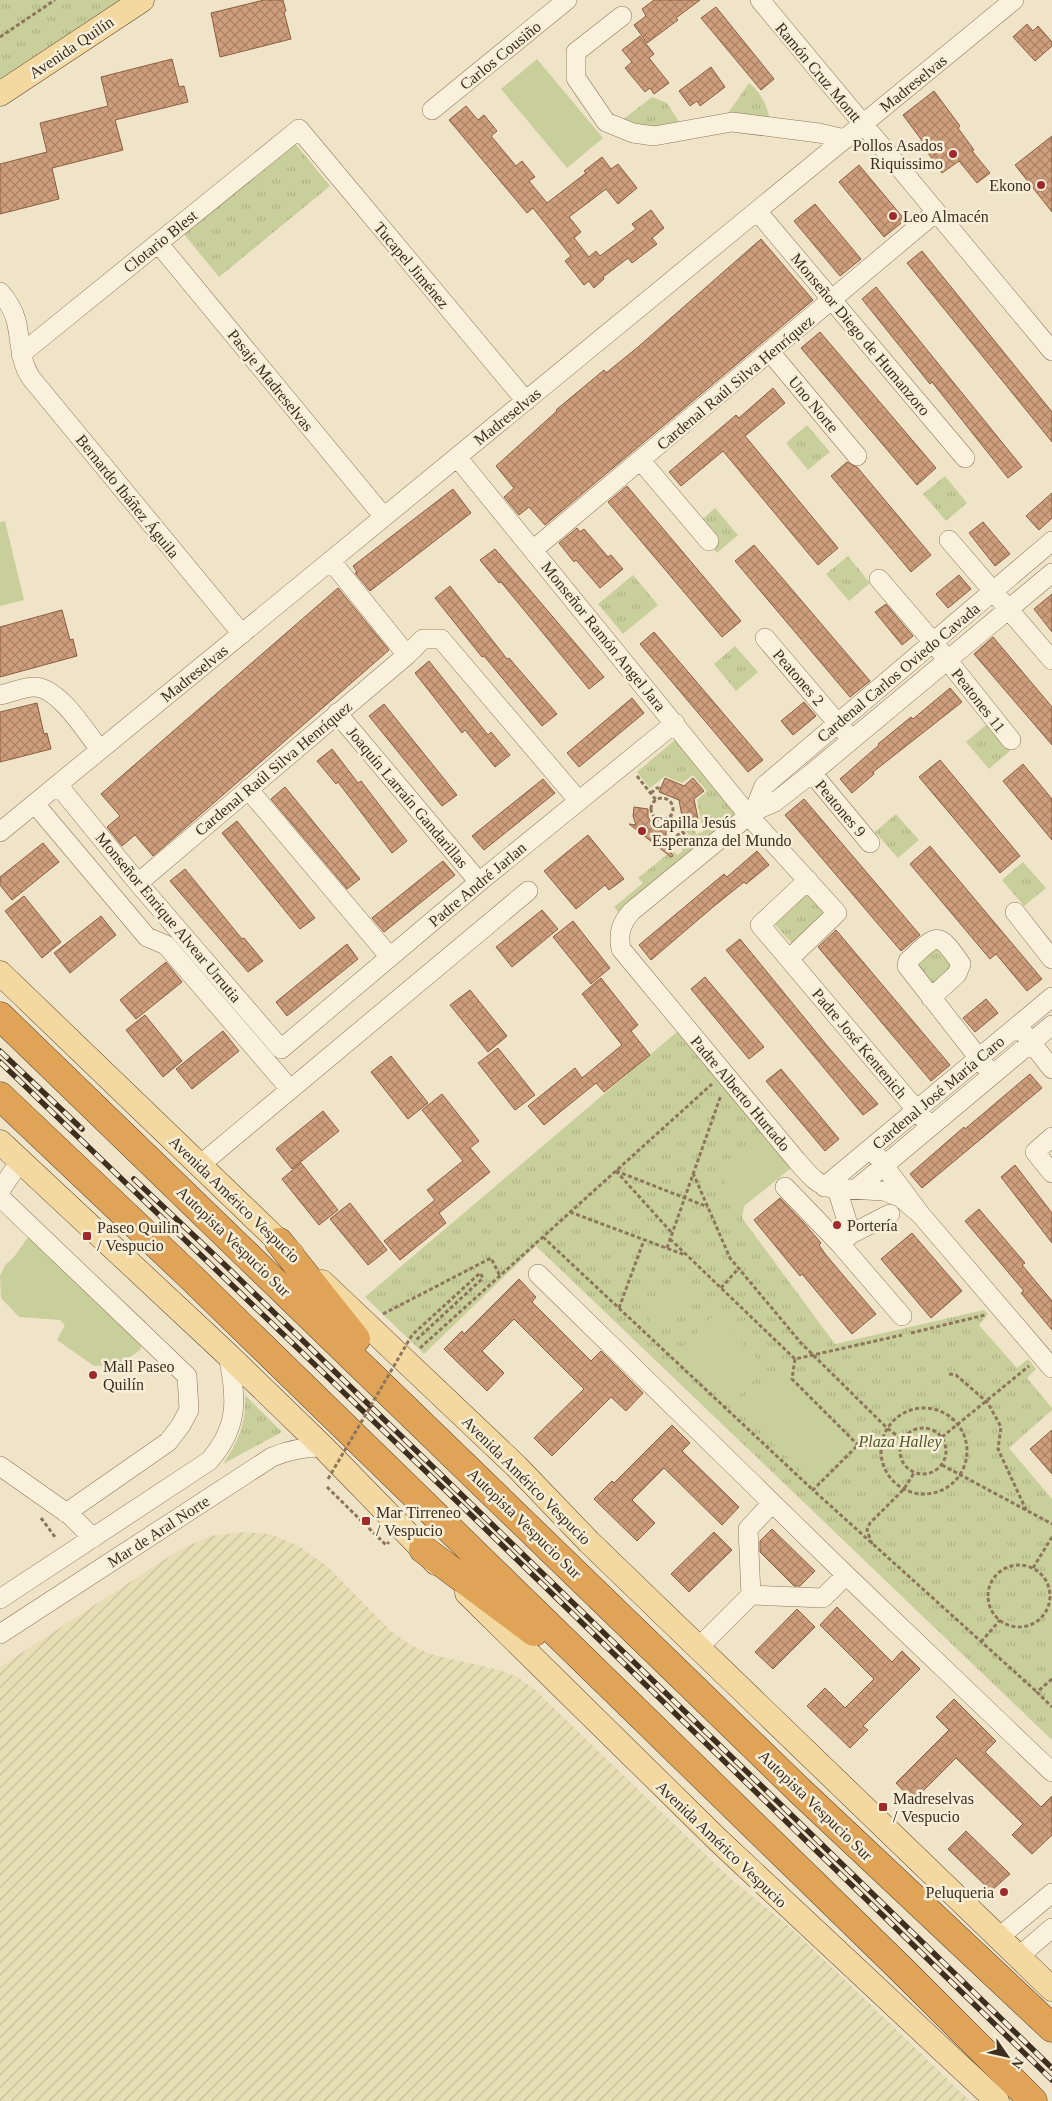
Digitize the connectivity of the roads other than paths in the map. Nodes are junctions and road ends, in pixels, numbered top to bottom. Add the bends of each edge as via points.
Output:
1 (142, 0) edge
2 (567, 0) edge
3 (760, 0) edge
4 (1014, 0) edge
5 (622, 16) dead end
6 (0, 94) edge
7 (432, 110) dead end
8 (863, 124) junction
9 (298, 129) joint
10 (845, 139) junction
11 (757, 211) junction
12 (936, 212) junction
13 (158, 243) junction
14 (0, 292) edge
15 (832, 300) junction
16 (1052, 351) edge
17 (770, 352) junction
18 (21, 354) junction
19 (526, 401) junction
20 (857, 456) dead end
21 (458, 457) junction
22 (965, 458) dead end
23 (641, 461) junction
24 (384, 517) junction
25 (949, 540) dead end
26 (709, 541) dead end
27 (1052, 541) edge
28 (533, 550) junction
29 (331, 561) junction
30 (1052, 573) edge
31 (879, 578) dead end
32 (994, 590) junction
33 (1009, 608) junction
34 (242, 634) junction
35 (765, 638) dead end
36 (933, 642) junction
37 (408, 655) junction
38 (946, 660) junction
39 (1052, 660) edge
40 (0, 696) edge
41 (337, 713) junction
42 (675, 722) junction
43 (838, 723) junction
44 (852, 740) junction
45 (1011, 740) dead end
46 (100, 750) junction
47 (812, 773) junction
48 (58, 785) junction
49 (248, 789) junction
50 (578, 800) junction
51 (35, 804) junction
52 (752, 814) junction
53 (0, 832) edge
54 (870, 842) dead end
55 (808, 880) junction
56 (138, 882) junction
57 (479, 882) junction
58 (528, 891) dead end
59 (632, 911) joint
60 (1015, 912) dead end
61 (390, 957) junction
62 (788, 959) junction
63 (1052, 959) edge
64 (0, 974) edge
65 (1052, 997) edge
66 (931, 998) dead end
67 (0, 1016) edge
68 (1052, 1025) edge
69 (1018, 1026) junction
70 (1031, 1042) junction
71 (281, 1049) joint
72 (978, 1059) junction
73 (1052, 1069) edge
74 (992, 1075) junction
75 (290, 1089) junction
76 (0, 1096) edge
77 (917, 1110) junction
78 (930, 1126) junction
79 (1052, 1137) edge
80 (871, 1148) junction
81 (6, 1152) edge
82 (200, 1165) junction
83 (884, 1166) junction
84 (1052, 1173) edge
85 (785, 1187) dead end
86 (831, 1188) junction
87 (856, 1189) junction
88 (0, 1191) edge
89 (0, 1197) edge
90 (890, 1214) dead end
91 (920, 1215) junction
92 (845, 1239) junction
93 (279, 1242) junction
94 (538, 1274) dead end
95 (902, 1316) dead end
96 (228, 1355) junction
97 (1047, 1362) edge
98 (413, 1414) junction
99 (322, 1447) junction
100 (0, 1466) edge
101 (175, 1485) junction
102 (772, 1503) junction
103 (188, 1512) junction
104 (66, 1513) junction
105 (93, 1538) junction
106 (423, 1549) junction
107 (846, 1575) junction
108 (751, 1595) junction
109 (2, 1598) edge
110 (21, 1620) junction
111 (0, 1634) edge
112 (698, 1647) junction
113 (620, 1695) junction
114 (1052, 1772) edge
115 (1052, 1892) edge
116 (1052, 1928) edge
117 (998, 1938) junction
118 (1018, 1957) junction
119 (1052, 1989) edge
120 (1052, 2028) edge
121 (997, 2101) edge
122 (1033, 2101) edge

1 - 6 main road, Avenida Quilín
2 - 7 street, Carlos Cousiño
3 - 8 street, Ramón Cruz Montt
4 - 8 street, Madreselvas
5 - 10 street via 576,52 576,78 606,122 633,133 654,136 732,122
8 - 10 street, Madreselvas
8 - 12 street, Ramón Cruz Montt
9 - 13 street, Clotario Blest
9 - 19 street, Tucapel Jiménez
10 - 11 street, Madreselvas
11 - 15 street, Monseñor Diego de Humanzoro
11 - 19 street, Madreselvas
12 - 15 street, Cardenal Raúl Silva Henríquez
12 - 16 street, Ramón Cruz Montt
13 - 18 street, Clotario Blest
13 - 24 street, Pasaje Madreselvas
14 - 18 street, Bernardo Ibáñez Águila via 15,317
15 - 17 street, Cardenal Raúl Silva Henríquez
15 - 22 street, Monseñor Diego de Humanzoro
17 - 20 street, Uno Norte
17 - 23 street, Cardenal Raúl Silva Henríquez
18 - 34 street, Bernardo Ibáñez Águila via 31,378
19 - 21 street, Madreselvas
21 - 24 street, Madreselvas
21 - 28 street, Monseñor Ramón Angel Jara
23 - 26 street
23 - 28 street, Cardenal Raúl Silva Henríquez
24 - 29 street, Madreselvas
25 - 32 street
27 - 32 street, Cardenal Carlos Oviedo Cavada
28 - 42 street, Monseñor Ramón Angel Jara
29 - 34 street, Madreselvas
29 - 37 street
30 - 33 street, Cardenal Carlos Oviedo Cavada
31 - 36 street, Peatones 11
32 - 33 street
32 - 36 street, Cardenal Carlos Oviedo Cavada
33 - 38 street, Cardenal Carlos Oviedo Cavada
33 - 39 street
34 - 46 street, Madreselvas
35 - 43 street, Peatones 2
36 - 38 street, Peatones 11
36 - 43 street, Cardenal Carlos Oviedo Cavada
37 - 41 street, Cardenal Raúl Silva Henríquez
37 - 50 street, Cardenal Raúl Silva Henríquez via 423,639 441,639
38 - 44 street, Cardenal Carlos Oviedo Cavada
38 - 45 street, Peatones 11
40 - 46 street via 35,687 50,692
41 - 49 street, Cardenal Raúl Silva Henríquez
41 - 57 street, Joaquín Larraín Gandarillas
42 - 50 street, Padre André Jarlan
42 - 52 street, Monseñor Ramón Angel Jara
43 - 44 street, Peatones 2
43 - 52 street, Cardenal Carlos Oviedo Cavada via 764,786
44 - 47 street, Cardenal Carlos Oviedo Cavada
46 - 48 street, Madreselvas
47 - 52 street, Cardenal Carlos Oviedo Cavada via 775,802
47 - 54 street, Peatones 9
48 - 51 street, Madreselvas
48 - 56 street, Monseñor Enrique Alvear Urrutia
49 - 56 street, Cardenal Raúl Silva Henríquez
49 - 61 street
50 - 57 street, Padre André Jarlan
51 - 53 street, Madreselvas
51 - 75 street via 147,937 166,945
52 - 55 street
52 - 59 street, Cardenal Carlos Oviedo Cavada
55 - 62 street, Padre José Kentenich via 760,925
55 - 62 street via 837,913
56 - 71 street, Monseñor Enrique Alvear Urrutia
57 - 61 street, Padre André Jarlan
58 - 75 street
59 - 86 street, Padre Alberto Hurtado via 620,929 621,950 797,1161 816,1182
60 - 63 street
61 - 71 street, Padre André Jarlan
62 - 77 street, Padre José Kentenich
64 - 82 main road, Avenida Américo Vespucio
65 - 69 street, Cardenal José María Caro
66 - 72 street
67 - 98 highway, Autopista Vespucio Sur
68 - 70 street, Cardenal José María Caro
69 - 70 street
69 - 72 street, Cardenal José María Caro
70 - 73 street
70 - 74 street, Cardenal José María Caro
72 - 74 street
72 - 77 street, Cardenal José María Caro
74 - 78 street, Cardenal José María Caro
75 - 82 street
76 - 113 highway
77 - 78 street, Padre José Kentenich
77 - 80 street, Cardenal José María Caro
78 - 83 street, Cardenal José María Caro
79 - 84 street via 1035,1152
80 - 83 street
80 - 86 street, Cardenal José María Caro
81 - 88 street
81 - 96 main road, Avenida Américo Vespucio
82 - 93 main road, Avenida Américo Vespucio
83 - 87 street, Cardenal José María Caro
83 - 91 street
85 - 92 street
86 - 87 street
86 - 92 street
87 - 91 street via 884,1191 900,1197
89 - 104 street via 187,1376 189,1410 168,1442
90 - 92 street
91 - 97 street
92 - 95 street
93 - 98 highway
93 - 112 main road, Avenida Américo Vespucio via 516,1466
94 - 102 street
96 - 99 main road, Avenida Américo Vespucio
96 - 101 street, Mar de Aral Norte via 235,1400 230,1428 209,1461
98 - 120 highway, Autopista Vespucio Sur via 800,1791
99 - 103 street, Mar de Aral Norte via 290,1450 272,1457
99 - 106 main road, Avenida Américo Vespucio
100 - 104 street
101 - 103 street via 185,1492
101 - 105 street, Mar de Aral Norte
102 - 107 street
102 - 108 street via 748,1529
103 - 110 street, Mar de Aral Norte
104 - 105 street
105 - 109 street, Mar de Aral Norte
106 - 113 highway
106 - 121 main road, Avenida Américo Vespucio via 718,1840
107 - 108 street via 823,1598
107 - 114 street
108 - 112 street
109 - 110 street via 3,1609 11,1617
110 - 111 street, Mar de Aral Norte
112 - 117 main road, Avenida Américo Vespucio
113 - 122 highway
115 - 117 street
116 - 118 street
117 - 118 main road, Avenida Américo Vespucio
118 - 119 main road, Avenida Américo Vespucio

